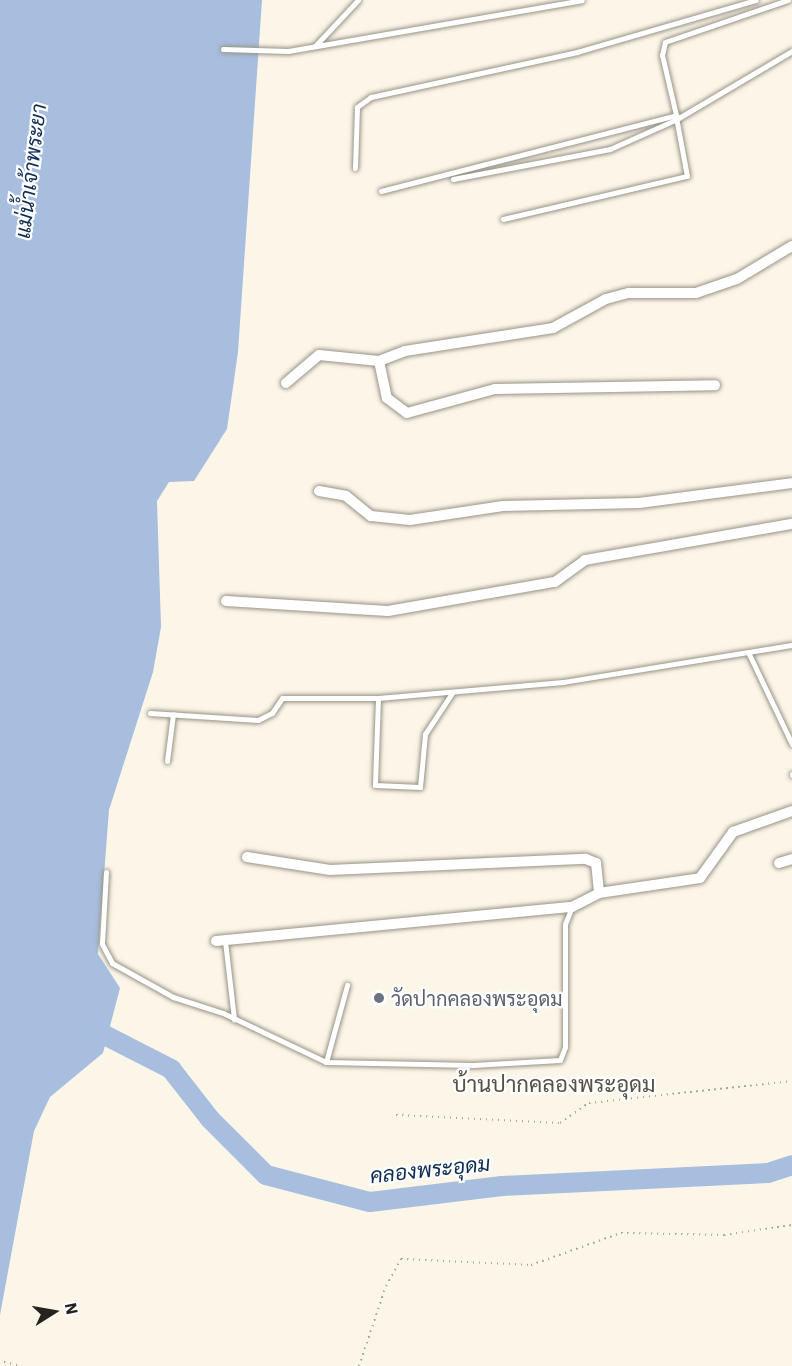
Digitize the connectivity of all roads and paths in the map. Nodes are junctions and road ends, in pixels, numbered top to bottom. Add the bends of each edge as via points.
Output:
1 (358, 0) edge
2 (582, 0) edge
3 (756, 0) edge
4 (788, 0) edge
5 (315, 46) junction
6 (223, 49) dead end
7 (792, 51) edge
8 (676, 117) junction
9 (356, 168) dead end
10 (453, 179) dead end
11 (381, 191) dead end
12 (503, 219) dead end
13 (792, 246) edge
14 (380, 362) junction
15 (286, 383) dead end
16 (715, 386) dead end
17 (792, 483) edge
18 (319, 491) dead end
19 (792, 524) edge
20 (226, 602) dead end
21 (792, 645) edge
22 (749, 654) junction
23 (452, 693) junction
24 (378, 698) junction
25 (150, 713) dead end
26 (173, 714) junction
27 (792, 744) edge
28 (167, 761) dead end
29 (792, 811) edge
30 (247, 856) dead end
31 (792, 859) edge
32 (779, 863) dead end
33 (106, 872) dead end
34 (599, 893) junction
35 (572, 907) junction
36 (221, 941) joint
37 (347, 985) dead end
38 (234, 1019) junction
39 (326, 1062) junction
40 (792, 1081) edge
41 (396, 1115) dead end
42 (792, 1225) edge
43 (4, 1362) dead end
44 (22, 1366) edge
45 (359, 1366) edge

1 - 5 lane
2 - 5 lane
3 - 9 lane via 577,52 371,98 357,107
4 - 8 lane via 665,42 662,55
5 - 6 lane via 274,52
7 - 8 lane
8 - 10 lane via 588,156 510,165
8 - 11 lane
8 - 12 lane via 687,176
13 - 14 street via 705,290 617,296 554,328 405,351
14 - 15 street via 319,355
14 - 16 street via 387,398 408,413 495,389
17 - 18 street via 639,503 503,506 410,520 371,516 346,496
19 - 20 street via 585,560 555,582 388,611
21 - 22 lane
22 - 23 lane via 563,682
22 - 27 lane
23 - 24 lane
23 - 24 lane via 424,734 420,787 375,785
24 - 26 lane via 282,698 272,712 258,720
25 - 26 lane
26 - 28 lane
29 - 34 street via 733,832 700,878
30 - 34 street via 330,870 586,859 596,863
31 - 32 street
33 - 38 lane via 105,956 173,997
34 - 35 street
35 - 36 street
35 - 39 lane via 565,924 565,1047 560,1060 473,1065
36 - 38 lane
37 - 39 lane
38 - 39 lane
40 - 41 path via 589,1103 560,1123
42 - 45 path via 724,1235 621,1233 531,1265 401,1259 386,1286
43 - 44 path

